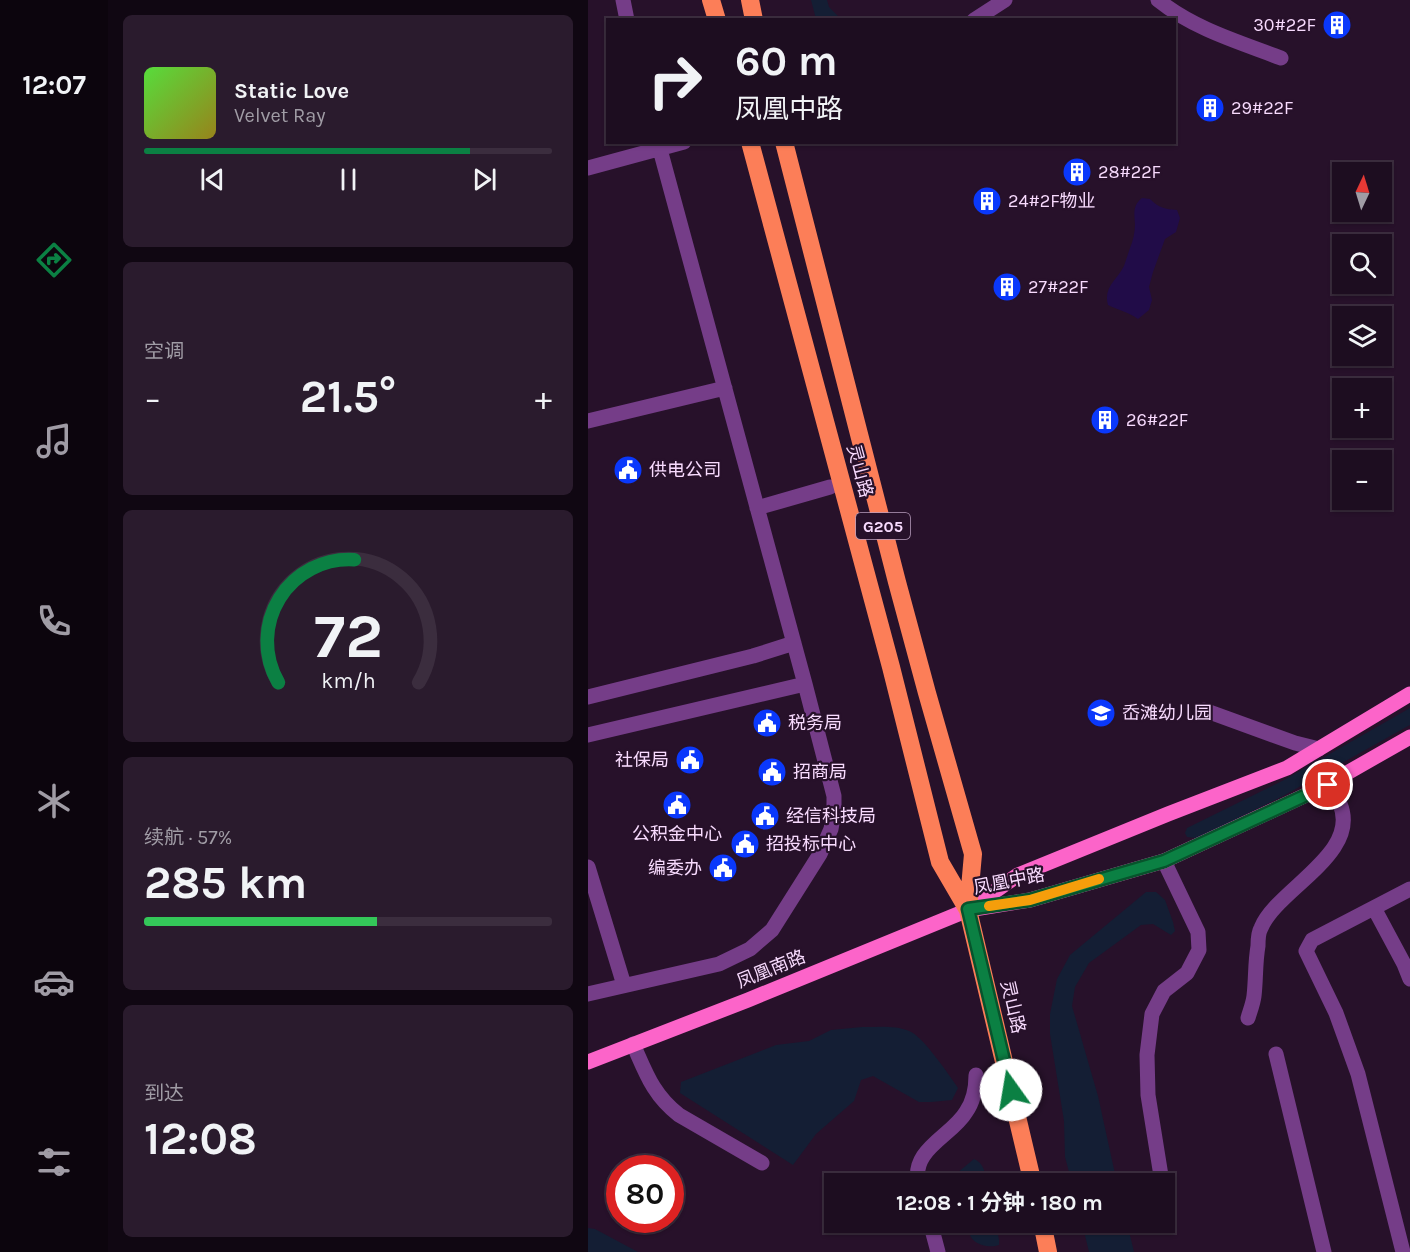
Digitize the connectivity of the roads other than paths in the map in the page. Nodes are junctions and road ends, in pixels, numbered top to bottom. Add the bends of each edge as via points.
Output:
1 (622, 0) edge
2 (711, 0) edge
3 (750, 0) edge
4 (1005, 0) edge
5 (1158, 0) edge
6 (626, 18) edge
7 (716, 18) edge
8 (754, 18) edge
9 (977, 18) edge
10 (1281, 58) dead end
11 (751, 144) edge
12 (785, 144) edge
13 (658, 146) edge
14 (588, 168) edge
15 (725, 388) junction
16 (588, 421) edge
17 (830, 487) dead end
18 (757, 508) junction
19 (794, 643) junction
20 (805, 684) junction
21 (1410, 694) edge
22 (588, 697) edge
23 (1204, 710) dead end
24 (588, 735) edge
25 (1410, 737) edge
26 (1319, 749) junction
27 (1328, 785) junction
28 (1164, 861) junction
29 (588, 867) edge
30 (1410, 889) edge
31 (1374, 908) junction
32 (968, 909) junction
33 (1410, 979) edge
34 (624, 985) junction
35 (588, 994) edge
36 (1248, 1018) dead end
37 (633, 1044) junction
38 (1276, 1054) dead end
39 (588, 1062) edge
40 (976, 1075) dead end
41 (762, 1163) dead end
42 (917, 1173) edge
43 (1030, 1173) edge
44 (1161, 1173) edge
45 (933, 1233) edge
46 (1044, 1233) edge
47 (938, 1252) edge
48 (1048, 1252) edge
49 (1324, 1252) edge
50 (1403, 1252) edge

1 - 6 street
2 - 7 highway
3 - 8 highway
4 - 9 street
5 - 10 street via 1216,34
11 - 32 highway, 灵山路 via 940,862
12 - 32 highway, 灵山路 / G205 via 903,604 973,855
13 - 14 street
13 - 15 street
15 - 16 street
15 - 18 street
17 - 18 street
18 - 19 street
19 - 20 street
19 - 22 street
20 - 24 street
20 - 34 street via 834,796 831,829 820,854 772,930 750,949 719,964
21 - 26 main road, 凤凰中路
23 - 26 street
25 - 27 main road, 凤凰中路
26 - 32 main road, 凤凰中路 via 1287,768 1018,875
27 - 28 main road, 凤凰中路
27 - 36 street via 1340,803 1344,822 1340,837 1319,866 1282,900 1260,929 1254,998
28 - 32 main road, 凤凰中路 via 1030,900
28 - 44 street via 1198,932 1199,950 1187,973 1164,991 1152,1014 1148,1095
29 - 34 street
30 - 31 street
31 - 33 street
31 - 50 street via 1312,940 1306,951 1336,1013 1358,1074
32 - 37 main road, 凤凰南路
32 - 43 highway, 灵山路 / G205
34 - 35 street
37 - 39 main road, 凤凰南路
37 - 41 street via 659,1097 668,1107
38 - 49 street
40 - 42 street via 966,1113 925,1153
45 - 47 street
46 - 48 highway

